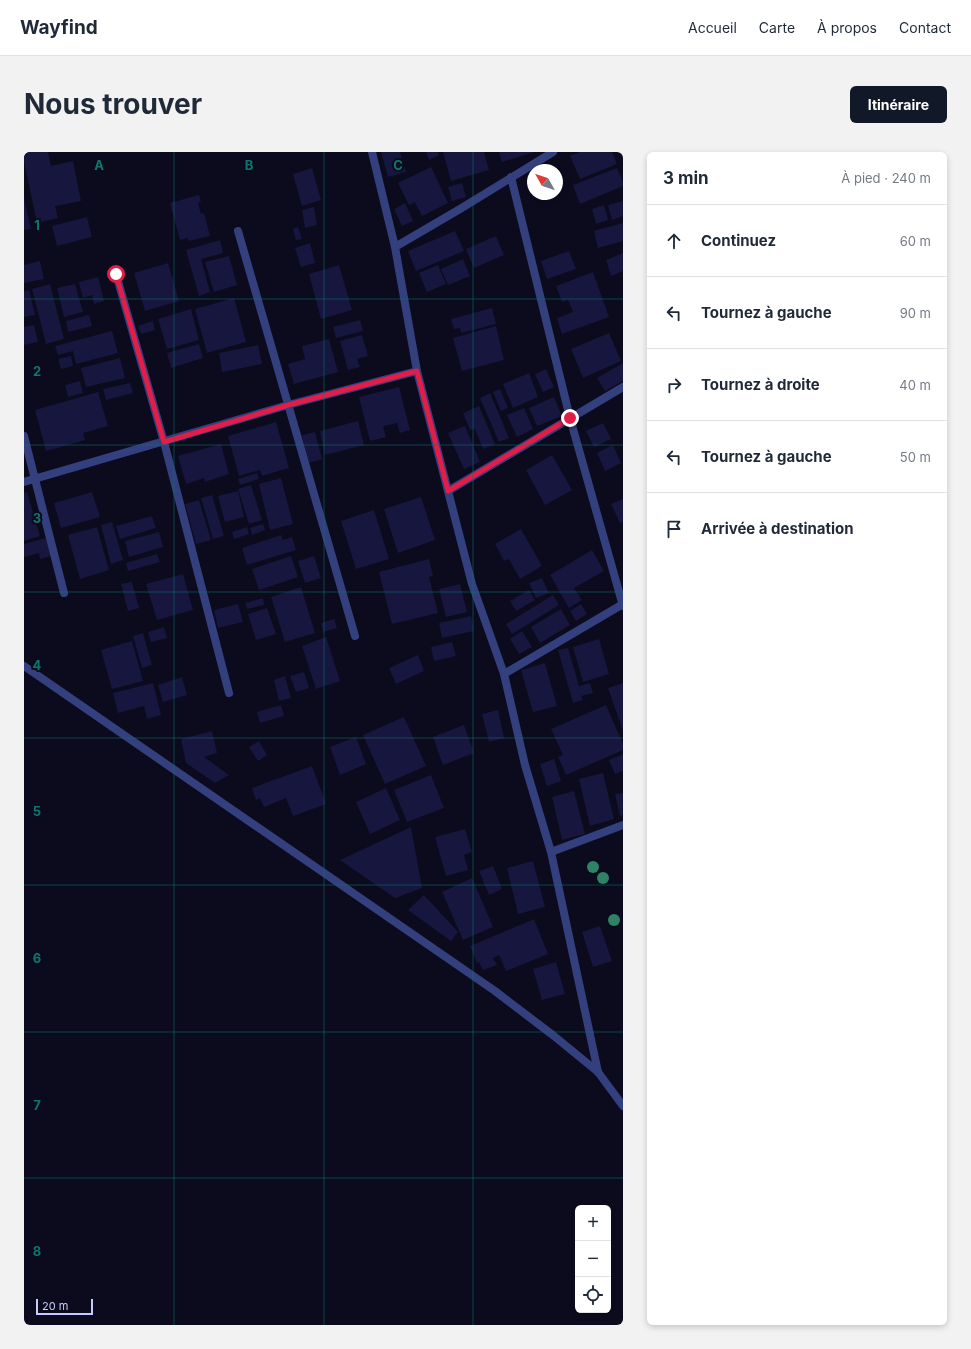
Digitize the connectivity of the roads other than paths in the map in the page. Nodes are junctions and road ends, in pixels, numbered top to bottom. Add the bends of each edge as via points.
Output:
1 (372, 152) edge
2 (553, 152) edge
3 (511, 177) junction
4 (238, 231) dead end
5 (395, 247) junction
6 (116, 274) dead end
7 (417, 371) junction
8 (623, 387) edge
9 (288, 405) junction
10 (570, 418) junction
11 (24, 436) edge
12 (164, 442) junction
13 (35, 479) junction
14 (24, 482) edge
15 (448, 491) junction
16 (64, 593) dead end
17 (623, 605) edge
18 (354, 636) dead end
19 (24, 666) edge
20 (504, 674) junction
21 (229, 693) dead end
22 (623, 825) edge
23 (551, 852) junction
24 (598, 1072) junction
25 (623, 1106) edge

1 - 5 street
2 - 3 street
3 - 5 street
3 - 10 street
4 - 9 street
5 - 7 street
6 - 12 street
7 - 9 street
7 - 15 street
8 - 10 street
9 - 12 street
9 - 18 street
10 - 15 street
10 - 17 street
11 - 13 street
12 - 13 street
12 - 21 street
13 - 14 street
13 - 16 street
15 - 20 street via 472,584
17 - 20 street
19 - 24 street via 495,991
20 - 23 street
22 - 23 street
23 - 24 street
24 - 25 street

